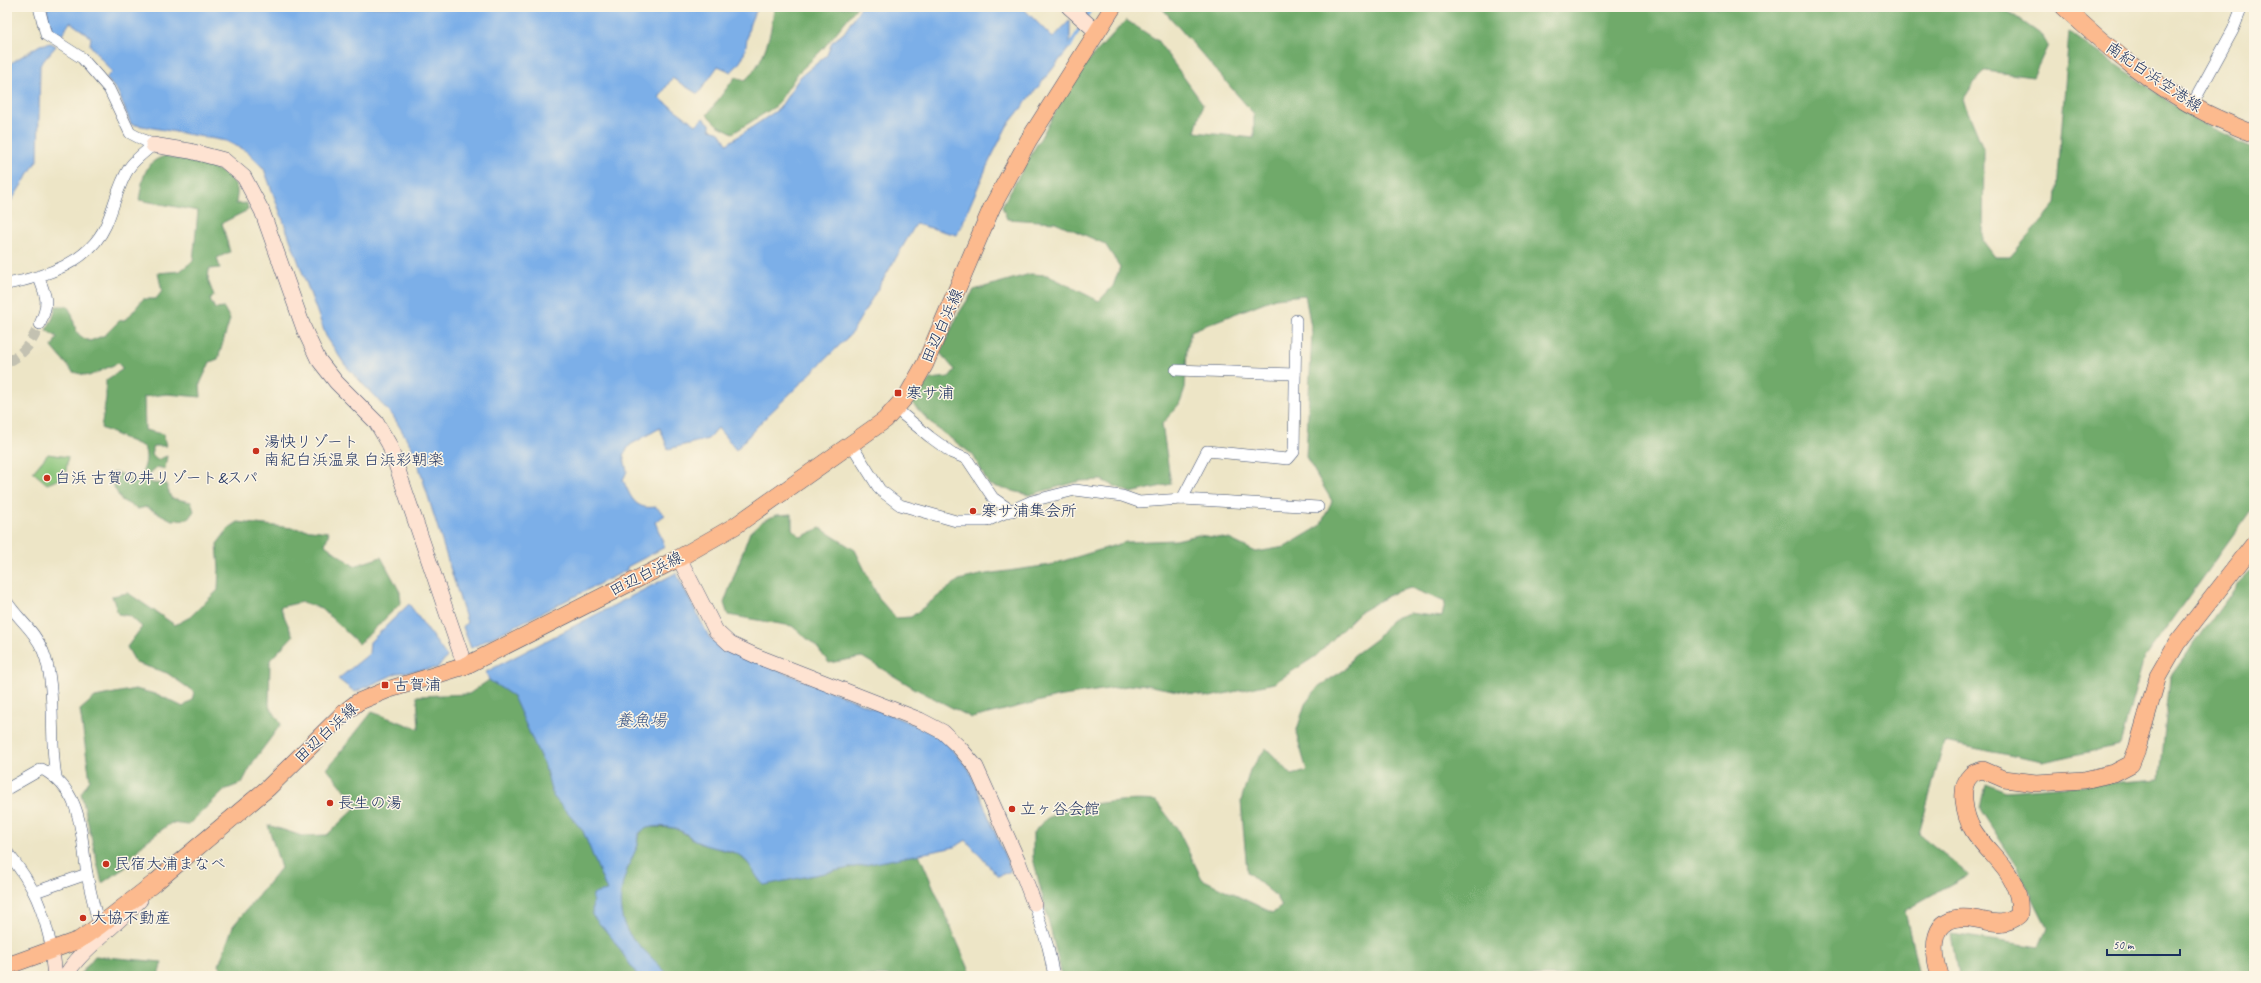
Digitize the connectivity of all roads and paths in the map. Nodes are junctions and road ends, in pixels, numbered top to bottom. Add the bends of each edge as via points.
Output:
1 (39, 7) edge
2 (1113, 7) edge
3 (2064, 7) edge
4 (2242, 7) edge
5 (1072, 10) edge
6 (1092, 29) junction
7 (2192, 105) junction
8 (2254, 134) edge
9 (152, 144) junction
10 (39, 278) junction
11 (7, 284) edge
12 (1296, 320) dead end
13 (40, 324) tunnel mouth
14 (1176, 370) dead end
15 (1295, 374) junction
16 (896, 409) junction
17 (852, 444) junction
18 (1182, 499) junction
19 (1318, 507) dead end
20 (1012, 511) junction
21 (2254, 544) edge
22 (679, 558) junction
23 (7, 602) edge
24 (465, 666) junction
25 (56, 776) junction
26 (7, 788) edge
27 (7, 852) edge
28 (87, 874) junction
29 (157, 882) junction
30 (35, 892) junction
31 (1034, 903) joint
32 (99, 926) junction
33 (52, 951) junction
34 (7, 966) edge
35 (55, 976) edge
36 (66, 976) edge
37 (1054, 976) edge
38 (1940, 976) edge

1 - 9 street via 46,35 82,58 109,89 130,133
2 - 6 main road, 田辺白浜線
3 - 7 main road, 南紀白浜空港線 via 2106,45
4 - 7 street via 2233,30
5 - 6 street
6 - 16 main road, 田辺白浜線 via 992,207 939,336 908,394
7 - 8 main road, 南紀白浜空港線
9 - 10 street via 129,168 106,226 95,244 79,257
9 - 24 street via 224,160 244,177 262,211 304,329 318,359 336,382 376,422 389,444
10 - 11 street
10 - 13 street via 47,300
12 - 15 street
14 - 15 street
15 - 18 street via 1294,452 1288,459 1207,451
16 - 17 main road, 田辺白浜線
16 - 20 street via 952,453 967,459 989,494
17 - 20 street via 880,490 900,505 956,520 988,520
17 - 22 main road, 田辺白浜線 via 735,526
18 - 19 street
18 - 20 street via 1139,502 1122,496 1075,490 1032,501
21 - 38 main road via 2177,643 2158,676 2131,764 2114,773 2084,780 2036,783 2004,779 1983,770 1972,774 1964,786 1968,817 1973,830 2015,886 2020,905 2019,915 2012,921 1999,924 1968,918 1946,922 1938,931 1935,944
22 - 24 main road, 田辺白浜線
22 - 31 street via 716,630 730,644 920,720 943,732 960,748 976,767
23 - 25 street via 30,629 43,651 50,691
24 - 29 main road, 田辺白浜線 via 387,690 358,702 268,788
25 - 26 street via 42,769
25 - 28 street via 73,799 82,829
27 - 30 street
28 - 30 street
28 - 32 street
29 - 32 main road, 田辺白浜線
29 - 36 street via 126,916 69,969
30 - 33 street via 46,920
31 - 37 street
32 - 33 main road, 田辺白浜線 via 79,940
33 - 34 main road, 田辺白浜線
33 - 35 street

